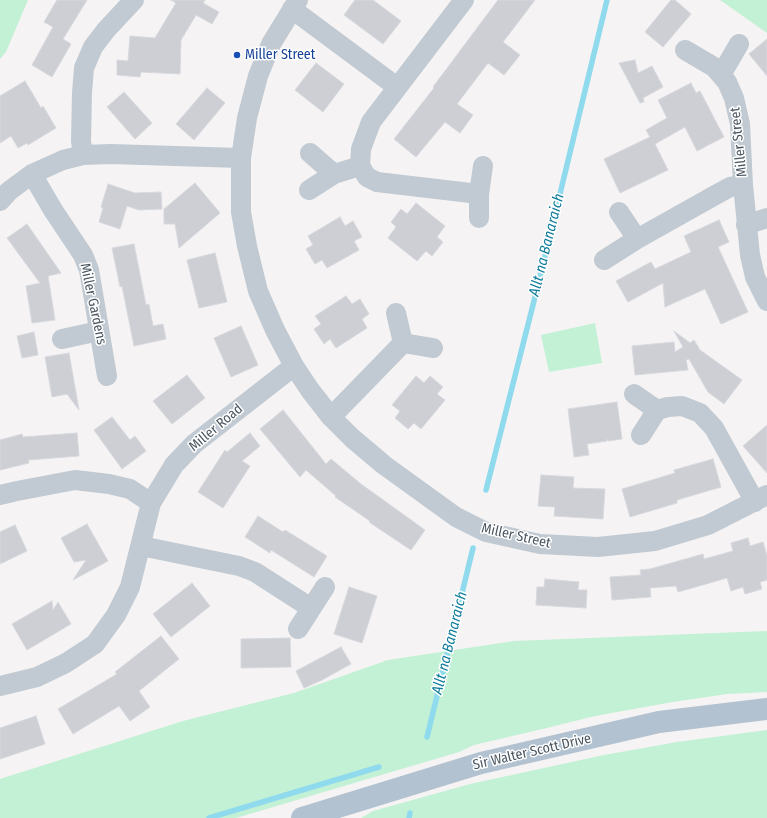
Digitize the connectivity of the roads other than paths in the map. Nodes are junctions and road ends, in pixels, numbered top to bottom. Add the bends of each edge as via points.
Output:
1 (134, 0) edge
2 (464, 0) edge
3 (295, 4) edge
4 (739, 44) dead end
5 (685, 50) dead end
6 (721, 75) junction
7 (397, 87) junction
8 (310, 153) dead end
9 (83, 155) junction
10 (241, 158) junction
11 (360, 166) junction
12 (483, 166) dead end
13 (32, 174) junction
14 (334, 174) junction
15 (743, 186) junction
16 (309, 190) dead end
17 (480, 194) junction
18 (0, 201) edge
19 (619, 212) dead end
20 (479, 218) dead end
21 (767, 218) edge
22 (746, 225) junction
23 (636, 239) junction
24 (604, 260) dead end
25 (767, 301) edge
26 (396, 313) dead end
27 (99, 331) junction
28 (62, 339) dead end
29 (403, 342) junction
30 (433, 348) dead end
31 (294, 366) junction
32 (107, 376) dead end
33 (634, 394) dead end
34 (657, 410) junction
35 (332, 417) junction
36 (641, 434) dead end
37 (0, 495) edge
38 (761, 498) edge
39 (151, 503) junction
40 (141, 546) junction
41 (325, 587) dead end
42 (311, 608) junction
43 (298, 629) dead end
44 (0, 686) edge
45 (767, 709) edge
46 (302, 818) edge

1 - 9 street via 93,47 84,68 81,141
2 - 7 street
3 - 7 street, Miller Street
3 - 10 street, Miller Street via 271,44 258,76 247,118
4 - 6 street
5 - 6 street, Miller Street via 714,67
6 - 15 street, Miller Street via 734,98 739,120
7 - 11 street via 371,122 361,150
8 - 14 street
9 - 10 street
9 - 13 street via 63,160
10 - 31 street, Miller Street via 241,212 258,292
11 - 14 street
11 - 17 street via 367,177 377,182
12 - 17 street
13 - 18 street
13 - 27 street, Miller Gardens via 83,255 89,270
14 - 16 street
15 - 22 street, Miller Street
15 - 23 street, Miller Street via 730,187
17 - 20 street
19 - 23 street
21 - 22 street
22 - 25 street, Miller Street via 755,276
23 - 24 street, Miller Street
26 - 29 street
27 - 28 street
27 - 32 street, Miller Gardens
29 - 30 street
29 - 35 street
31 - 35 street, Miller Street
31 - 39 street, Miller Road via 194,444 174,464
33 - 34 street
34 - 36 street
34 - 38 street, Miller Street via 682,406 700,413 714,428
35 - 38 street, Miller Street via 384,465 456,517 486,532 540,544 598,547 655,541 708,525
37 - 39 street via 75,480 130,489
39 - 40 street, Miller Road
40 - 42 street via 239,566 255,572
40 - 44 street, Miller Road via 130,587 116,615 95,644 66,663 37,677
41 - 42 street
42 - 43 street
45 - 46 main road, Sir Walter Scott Drive via 659,722 481,763

